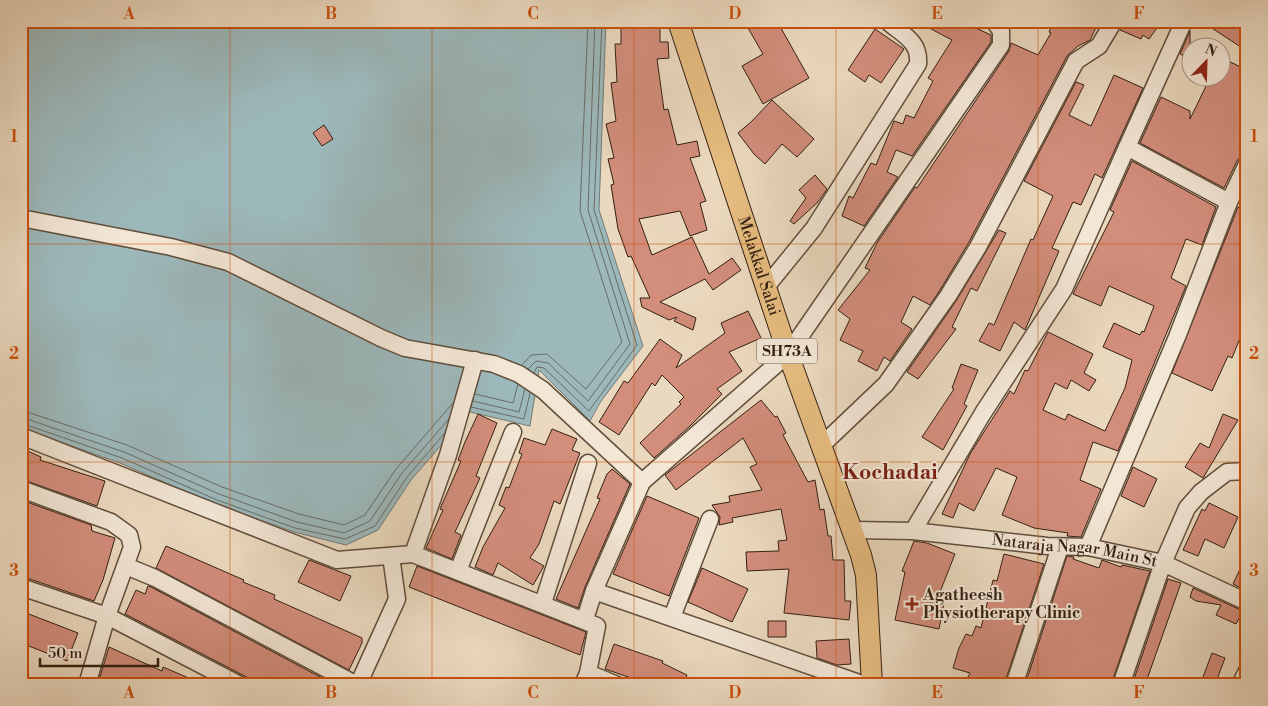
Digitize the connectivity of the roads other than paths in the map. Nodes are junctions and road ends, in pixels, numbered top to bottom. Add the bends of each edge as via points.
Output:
1 (678, 21) edge
2 (887, 21) edge
3 (994, 21) edge
4 (1114, 21) edge
5 (1184, 21) edge
6 (1127, 147) junction
7 (1247, 164) edge
8 (1229, 202) junction
9 (21, 218) edge
10 (766, 287) junction
11 (788, 354) junction
12 (475, 360) junction
13 (513, 432) dead end
14 (21, 436) edge
15 (822, 445) junction
16 (588, 463) dead end
17 (1247, 471) edge
18 (642, 482) junction
19 (21, 490) edge
20 (710, 519) dead end
21 (852, 530) junction
22 (913, 531) junction
23 (1060, 546) junction
24 (1088, 547) junction
25 (413, 554) junction
26 (392, 556) junction
27 (1163, 563) junction
28 (126, 566) junction
29 (458, 571) junction
30 (21, 586) edge
31 (594, 591) junction
32 (1247, 602) edge
33 (542, 603) junction
34 (107, 616) junction
35 (672, 618) junction
36 (585, 620) junction
37 (1247, 670) edge
38 (585, 679) edge
39 (88, 685) edge
40 (240, 685) edge
41 (358, 685) edge
42 (617, 685) edge
43 (865, 685) edge
44 (872, 685) edge
45 (1014, 685) edge
46 (1121, 685) edge
47 (1240, 685) edge

1 - 10 main road, Melakkal Salai / SH73A
2 - 10 street via 915,45 919,52 918,64 814,228
3 - 11 street via 1002,31 1001,45
4 - 15 street via 1099,46 1076,61 978,247 948,296 886,384
5 - 6 street
6 - 8 street
6 - 22 street via 1064,289 983,413
7 - 8 street
8 - 24 street via 1177,336
9 - 12 street via 228,262 397,344
10 - 11 main road, Melakkal Salai / SH73A
11 - 15 main road, Melakkal Salai / SH73A
11 - 18 street
12 - 18 street via 519,374 544,390
12 - 25 street via 448,455
13 - 29 street
14 - 26 street via 337,560
15 - 21 main road, Melakkal Salai / SH73A
16 - 33 street
17 - 27 street, Nataraja Nagar Main St via 1227,472 1187,508
18 - 31 street
19 - 28 street via 111,522 129,535 132,547
20 - 35 street
21 - 22 street, Nataraja Nagar Main St
21 - 44 main road, Melakkal Salai / SH73A via 866,575
22 - 23 street, Nataraja Nagar Main St
23 - 24 street, Nataraja Nagar Main St
23 - 45 street
24 - 27 street, Nataraja Nagar Main St
25 - 26 street
25 - 29 street
26 - 41 street via 397,599
27 - 32 street
27 - 46 street
28 - 34 street
28 - 41 street via 155,578
29 - 33 street
30 - 34 street
31 - 35 street
31 - 36 street
33 - 36 street
34 - 39 street
34 - 40 street
35 - 43 street
36 - 38 street via 597,626
37 - 47 street
38 - 42 street

